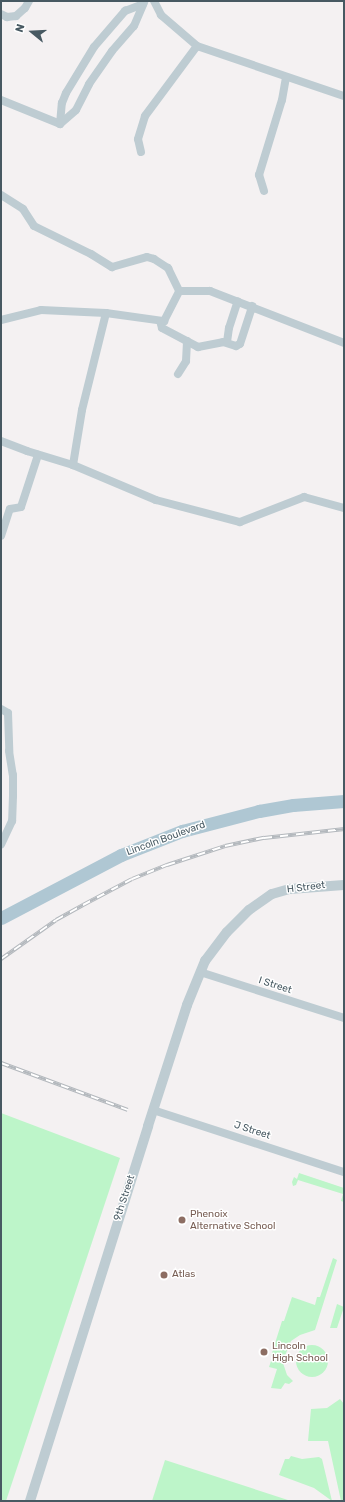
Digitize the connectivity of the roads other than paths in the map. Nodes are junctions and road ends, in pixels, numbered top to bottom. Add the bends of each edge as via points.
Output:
1 (29, 1) edge
2 (154, 1) edge
3 (144, 2) edge
4 (1, 14) edge
5 (197, 46) junction
6 (286, 77) junction
7 (344, 96) edge
8 (1, 100) edge
9 (60, 124) junction
10 (141, 152) dead end
11 (264, 191) dead end
12 (2, 199) edge
13 (179, 291) junction
14 (238, 301) junction
15 (252, 306) junction
16 (106, 313) junction
17 (1, 320) edge
18 (160, 321) junction
19 (187, 341) junction
20 (227, 342) junction
21 (344, 343) edge
22 (178, 374) dead end
23 (1, 441) edge
24 (38, 455) junction
25 (73, 465) junction
26 (344, 508) edge
27 (1, 536) edge
28 (1, 709) edge
29 (344, 801) edge
30 (1, 844) edge
31 (344, 885) edge
32 (249, 910) joint
33 (1, 918) edge
34 (200, 972) junction
35 (344, 1018) edge
36 (153, 1110) junction
37 (344, 1172) edge
38 (30, 1501) edge

1 - 4 street via 16,16
2 - 5 street via 161,15
3 - 9 street via 134,26 112,51 89,84 76,110
3 - 9 street via 125,11 91,52 62,103
5 - 6 street
5 - 10 street via 145,116 138,139
6 - 7 street
6 - 11 street via 282,100 259,175
8 - 9 street
12 - 13 street via 23,209 34,226 112,267 147,257 154,259 168,268
13 - 14 street via 210,290
13 - 18 street via 164,322
14 - 15 street
14 - 20 street
15 - 20 street via 240,344 236,346
15 - 21 street
16 - 17 street via 41,310
16 - 18 street
16 - 25 street via 82,410
18 - 19 street via 162,328
19 - 20 street via 198,347
19 - 22 street via 186,361
23 - 24 street
24 - 25 street
24 - 27 street via 21,507 10,509
25 - 26 street via 156,500 240,522 304,497
28 - 30 street via 8,713 9,751 13,775 12,821
29 - 33 main road, Lincoln Boulevard via 292,805 259,811 182,831 121,855
31 - 32 street, H Street via 290,889 272,894
32 - 34 street, 9th Street via 214,947
34 - 35 street, I Street
34 - 36 street, 9th Street
36 - 37 street, J Street
36 - 38 street, 9th Street

